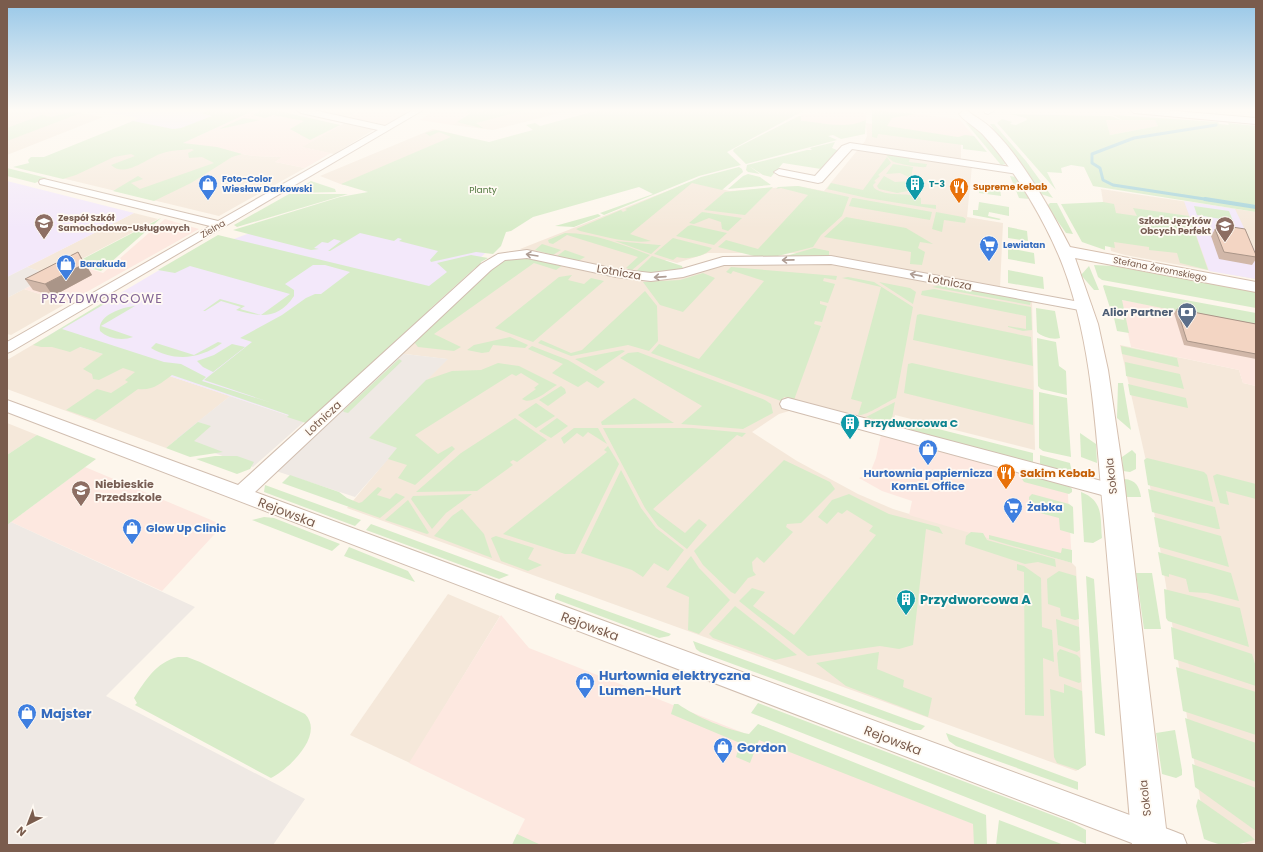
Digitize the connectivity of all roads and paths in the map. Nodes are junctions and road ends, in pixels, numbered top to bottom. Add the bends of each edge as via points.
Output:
1 (351, 150) edge
2 (844, 150) edge
3 (883, 150) edge
4 (1002, 150) edge
5 (1018, 171) junction
6 (779, 172) dead end
7 (44, 182) dead end
8 (220, 225) junction
9 (1064, 251) junction
10 (1256, 287) edge
11 (1084, 307) junction
12 (7, 348) edge
13 (788, 404) dead end
14 (7, 406) edge
15 (1113, 491) junction
16 (240, 494) junction
17 (1157, 842) edge

1 - 8 street, Zielna
2 - 6 street via 818,180
3 - 5 street
4 - 5 street, Sokola
5 - 9 street, Sokola
7 - 8 street
8 - 12 street, Zielna
9 - 10 street, Stefana Żeromskiego
9 - 11 street, Sokola
11 - 15 street, Sokola via 1098,370
11 -> 16 street, Lotnicza via 831,260 723,261 683,274 651,278 529,254 516,255 499,259 486,267
13 - 15 street
14 - 16 street, Rejowska
15 - 17 street, Sokola
16 - 17 street, Rejowska

